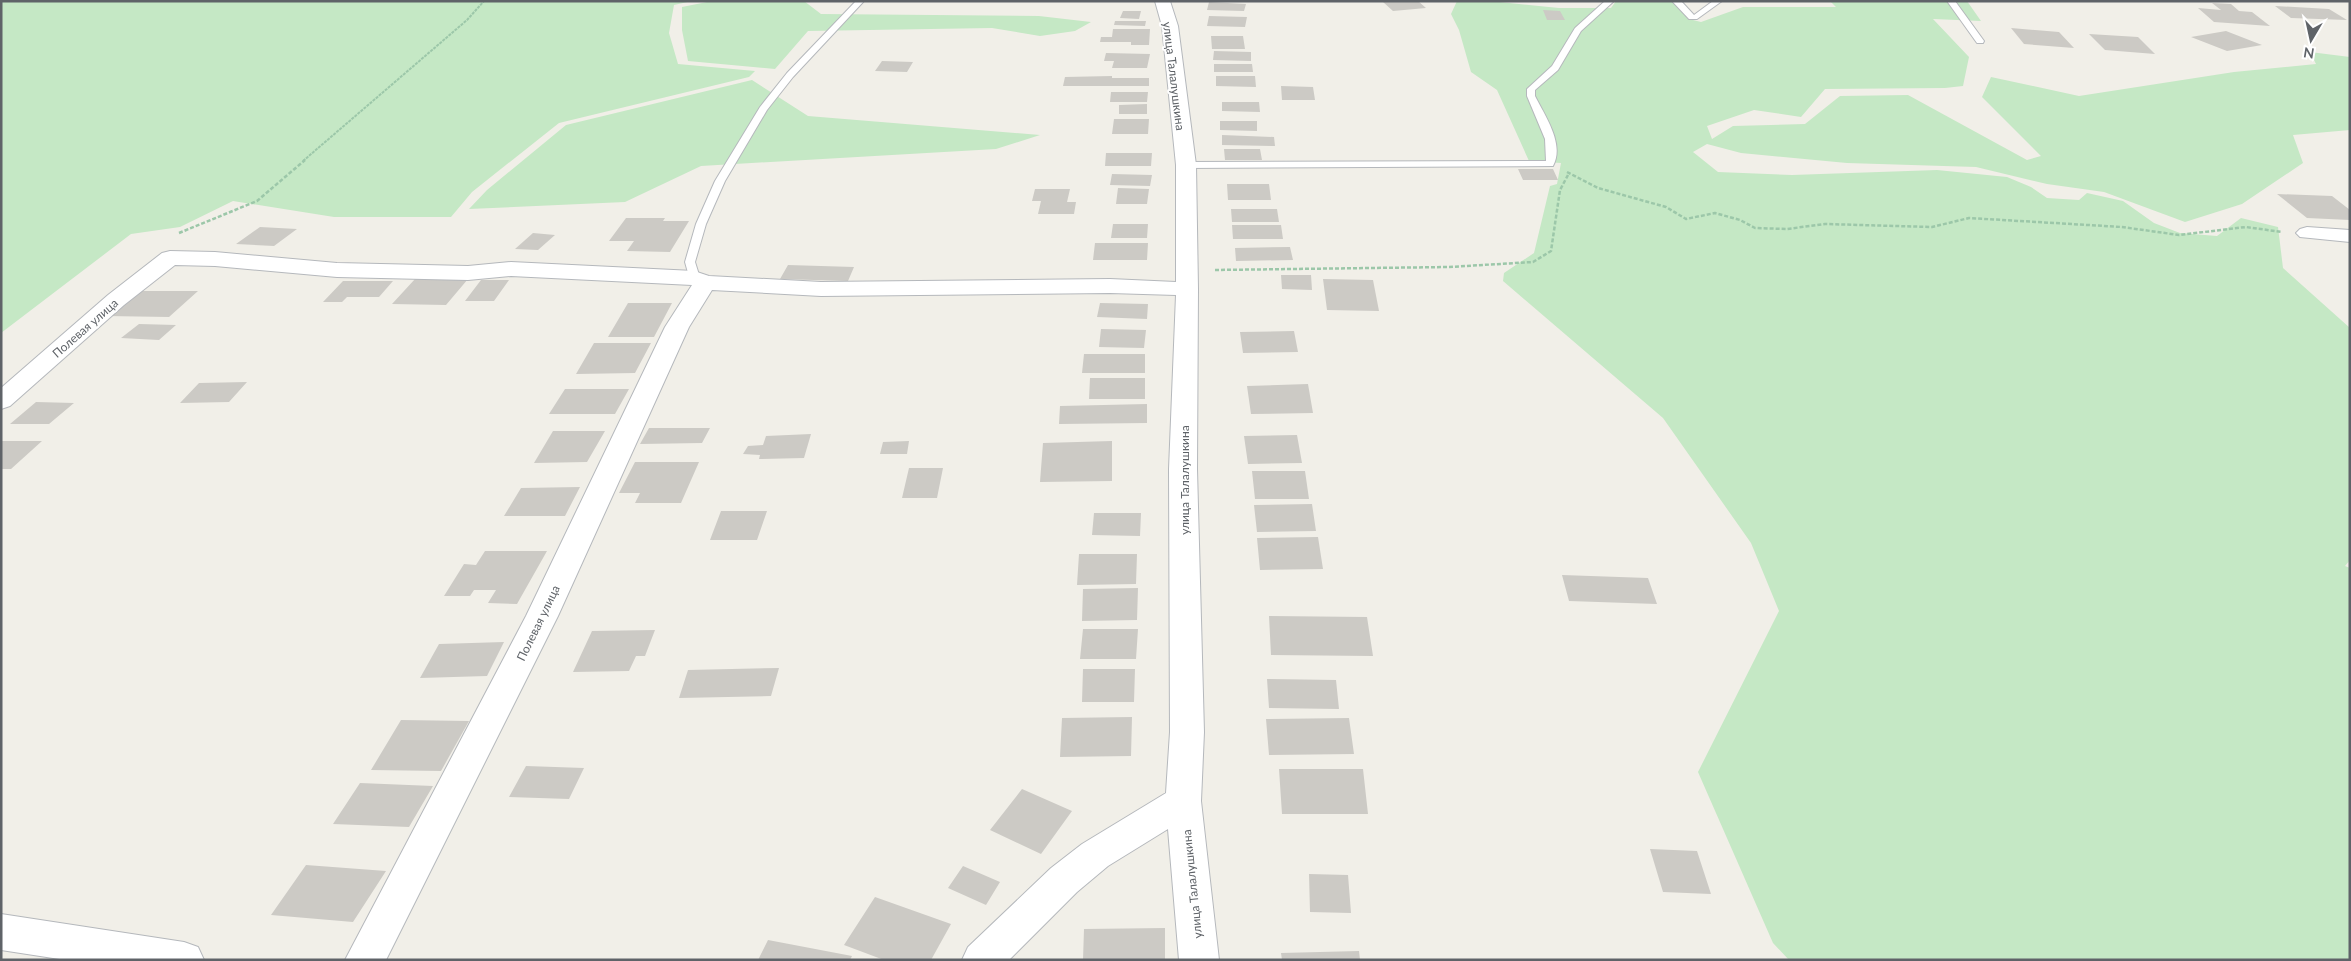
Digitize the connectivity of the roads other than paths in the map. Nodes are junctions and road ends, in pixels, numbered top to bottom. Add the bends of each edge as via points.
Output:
1 (860, 1) edge
2 (1162, 1) edge
3 (1610, 1) edge
4 (1676, 1) edge
5 (1718, 1) edge
6 (1951, 1) edge
7 (1980, 41) dead end
8 (1186, 166) junction
9 (2307, 233) road end
10 (2350, 236) edge
11 (1187, 280) junction
12 (700, 281) junction
13 (1, 400) edge
14 (1183, 801) junction
15 (1, 932) edge
16 (184, 960) edge
17 (365, 960) edge
18 (982, 960) edge
19 (1199, 960) edge

1 - 12 lane via 790,75 763,109 720,181 701,224 690,262
2 - 8 street, улица Талалушкина via 1170,26
3 - 8 lane via 1578,30 1555,68 1532,89 1531,96 1554,156 1550,164
4 - 5 lane via 1692,17 1697,17
6 - 7 lane
8 - 11 street, улица Талалушкина
9 - 10 street
11 - 12 street via 1110,286 820,289
11 - 14 street, улица Талалушкина via 1183,469 1187,732
12 - 13 street, Полевая улица via 512,269 468,273 337,270 170,258 116,300
12 - 17 street, Полевая улица via 542,616
14 - 18 street via 1095,855 1064,880
14 - 19 street, улица Талалушкина
15 - 16 street

